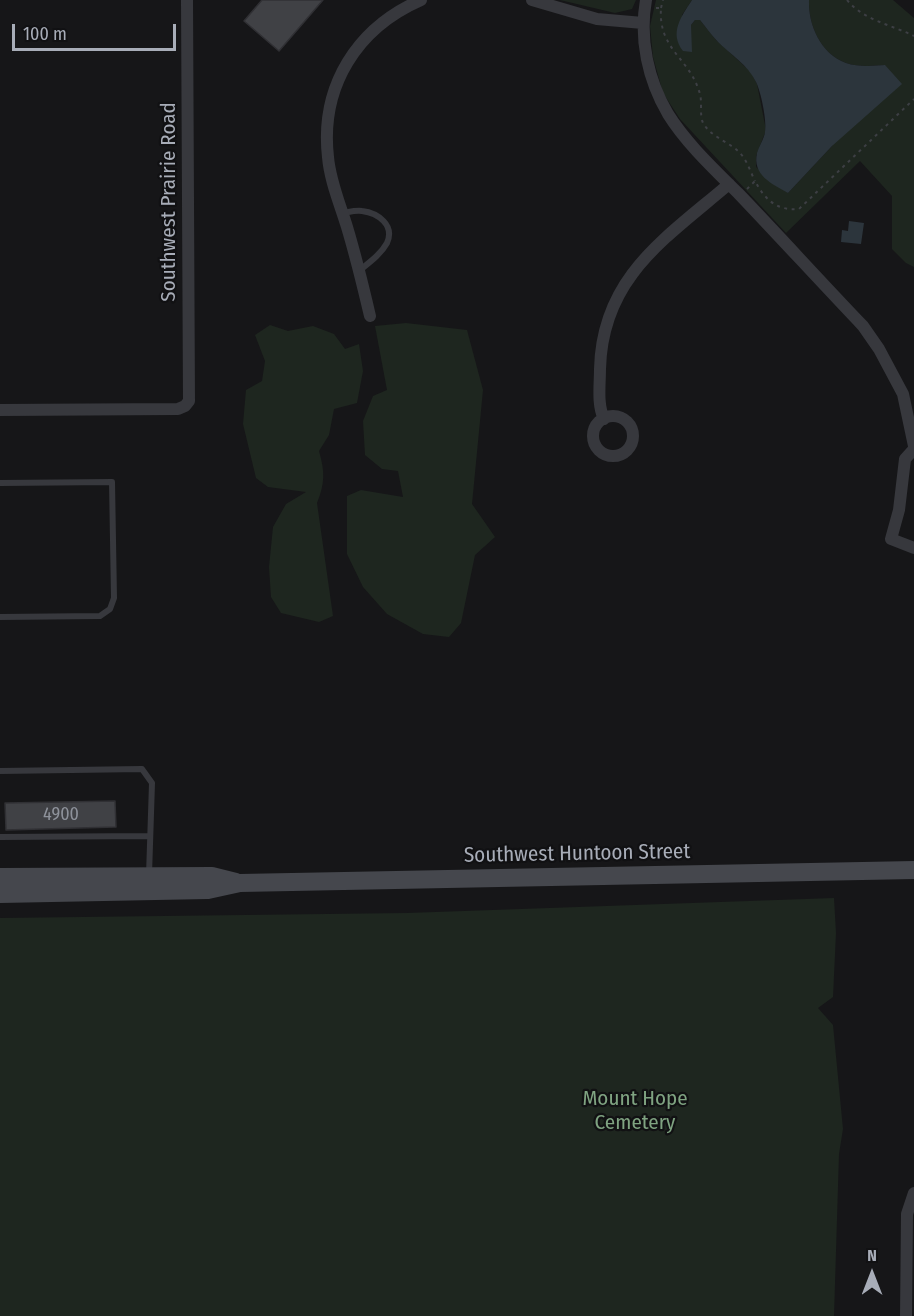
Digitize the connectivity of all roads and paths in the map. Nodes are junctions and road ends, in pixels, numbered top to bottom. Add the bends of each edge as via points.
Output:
1 (187, 0) edge
2 (421, 0) edge
3 (532, 0) edge
4 (663, 0) edge
5 (847, 0) edge
6 (650, 4) edge
7 (661, 8) junction
8 (644, 23) junction
9 (914, 36) edge
10 (914, 99) edge
11 (755, 181) junction
12 (729, 184) junction
13 (745, 191) dead end
14 (342, 213) junction
15 (360, 270) junction
16 (370, 316) dead end
17 (0, 410) edge
18 (604, 419) dead end
19 (914, 447) edge
20 (0, 483) edge
21 (914, 548) edge
22 (0, 617) edge
23 (0, 771) edge
24 (150, 836) junction
25 (0, 837) edge
26 (914, 870) edge
27 (149, 876) junction
28 (0, 877) edge
29 (240, 883) junction
30 (0, 894) edge
31 (914, 1193) edge
32 (906, 1316) edge

1 - 17 street, Southwest Prairie Road via 190,398 178,409
2 - 14 street via 372,30 340,76 326,139
3 - 8 street via 597,19
4 - 7 path
5 - 9 path via 870,17
6 - 7 path
6 - 8 street
7 - 11 path via 660,21 666,39 700,91 703,122 738,151
8 - 12 street via 646,58 669,116
10 - 11 path via 799,209 777,208
11 - 13 path
12 - 18 street via 652,250 622,287 603,339 600,398
12 - 19 street via 863,326 903,394
14 - 15 street
14 - 15 lane via 360,210 387,224 386,245
15 - 16 street
19 - 21 street via 905,459 891,539
20 - 22 lane via 112,482 114,598 110,609 100,616
23 - 24 lane via 142,769 152,783
24 - 25 lane
24 - 27 lane
26 - 29 main road, Southwest Huntoon Street
27 - 28 main road, Southwest Huntoon Street
27 - 29 main road, Southwest Huntoon Street via 212,876
29 - 30 main road, Southwest Huntoon Street via 208,890
31 - 32 street via 907,1214

